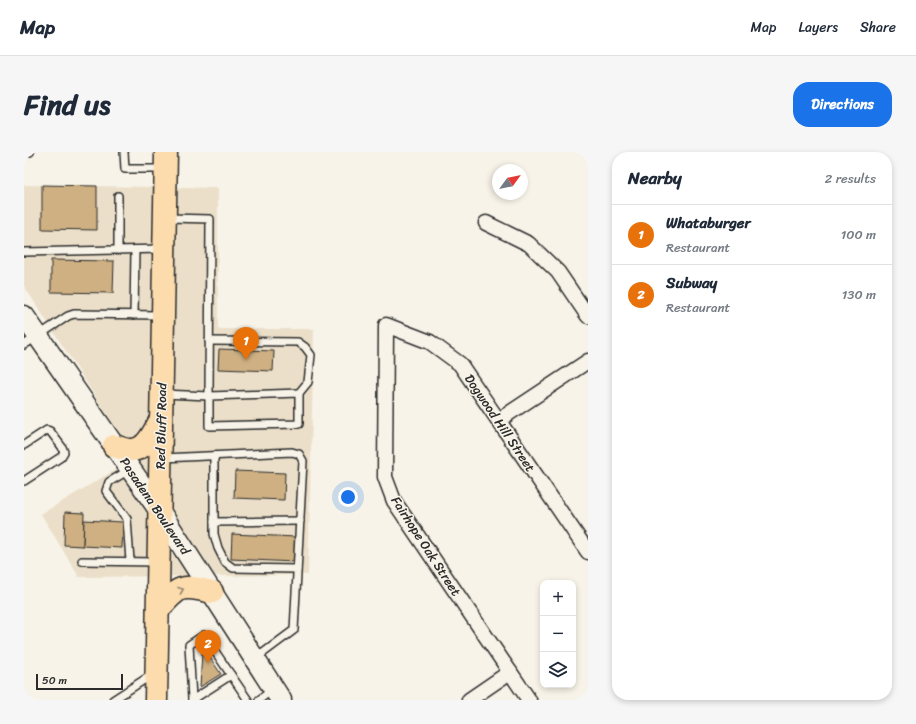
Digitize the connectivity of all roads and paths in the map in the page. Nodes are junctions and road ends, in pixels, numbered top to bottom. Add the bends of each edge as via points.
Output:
1 (30, 152) edge
2 (124, 152) edge
3 (24, 153) edge
4 (166, 161) edge
5 (118, 196) dead end
6 (165, 218) junction
7 (486, 223) dead end
8 (164, 249) junction
9 (118, 250) junction
10 (135, 250) junction
11 (24, 252) edge
12 (134, 315) junction
13 (163, 315) junction
14 (24, 316) edge
15 (588, 316) edge
16 (386, 325) joint
17 (31, 340) edge
18 (209, 341) junction
19 (588, 361) edge
20 (299, 393) junction
21 (161, 394) junction
22 (209, 396) junction
23 (498, 420) junction
24 (160, 421) junction
25 (24, 445) edge
26 (114, 446) junction
27 (214, 456) junction
28 (160, 458) junction
29 (130, 469) junction
30 (24, 481) edge
31 (159, 510) junction
32 (300, 521) junction
33 (214, 522) junction
34 (588, 552) edge
35 (82, 561) dead end
36 (130, 561) junction
37 (158, 562) junction
38 (297, 569) junction
39 (212, 592) junction
40 (158, 610) junction
41 (255, 659) junction
42 (157, 672) junction
43 (510, 672) junction
44 (231, 675) junction
45 (272, 696) edge
46 (192, 699) edge
47 (113, 700) edge
48 (156, 700) edge
49 (248, 700) edge
50 (469, 700) edge
51 (529, 700) edge

1 - 3 lane
2 - 4 lane via 125,168
4 - 6 main road, Red Bluff Road
5 - 9 lane
6 - 8 main road, Red Bluff Road
6 - 18 lane via 210,218
7 - 15 street via 529,244 558,272
8 - 10 lane
8 - 13 main road, Red Bluff Road
9 - 10 lane
9 - 11 lane
10 - 12 lane
12 - 13 lane
12 - 17 lane via 74,314
13 - 21 main road, Red Bluff Road
14 - 17 main road, Pasadena Boulevard
16 - 23 street, Dogwood Hill Street via 430,342 460,364
16 - 43 street, Fairhope Oak Street via 384,477 394,501
17 - 26 main road, Pasadena Boulevard
18 - 20 lane via 298,342 311,355 308,382
18 - 22 lane
19 - 23 street
20 - 22 lane
20 - 22 lane via 299,424 209,426
21 - 22 lane
21 - 24 main road, Red Bluff Road
23 - 34 street, Dogwood Hill Street
24 - 26 main road via 147,444 130,450
24 - 28 main road, Red Bluff Road
25 - 30 lane via 50,430 64,452 61,457
26 - 29 main road, Pasadena Boulevard
27 - 28 lane
27 - 32 lane via 292,452 299,454 302,461
27 - 33 lane
28 - 31 main road, Red Bluff Road
29 - 31 main road, Pasadena Boulevard
29 - 36 lane via 109,482 106,491 127,519
31 - 37 main road, Red Bluff Road
31 - 39 main road, Pasadena Boulevard
32 - 33 lane
32 - 38 lane
33 - 38 lane via 218,548 225,562 233,568
35 - 36 lane
36 - 37 lane
37 - 40 main road, Red Bluff Road
38 - 41 lane via 294,630
40 -> 39 main road via 172,594 182,588 192,587
39 - 41 main road, Pasadena Boulevard
40 - 42 main road, Red Bluff Road
41 - 45 main road, Pasadena Boulevard
42 - 47 lane
42 - 48 main road, Red Bluff Road
43 - 50 street
43 - 51 street, Fairhope Oak Street
44 - 46 lane
44 - 46 lane via 204,635 189,645
44 - 49 lane

